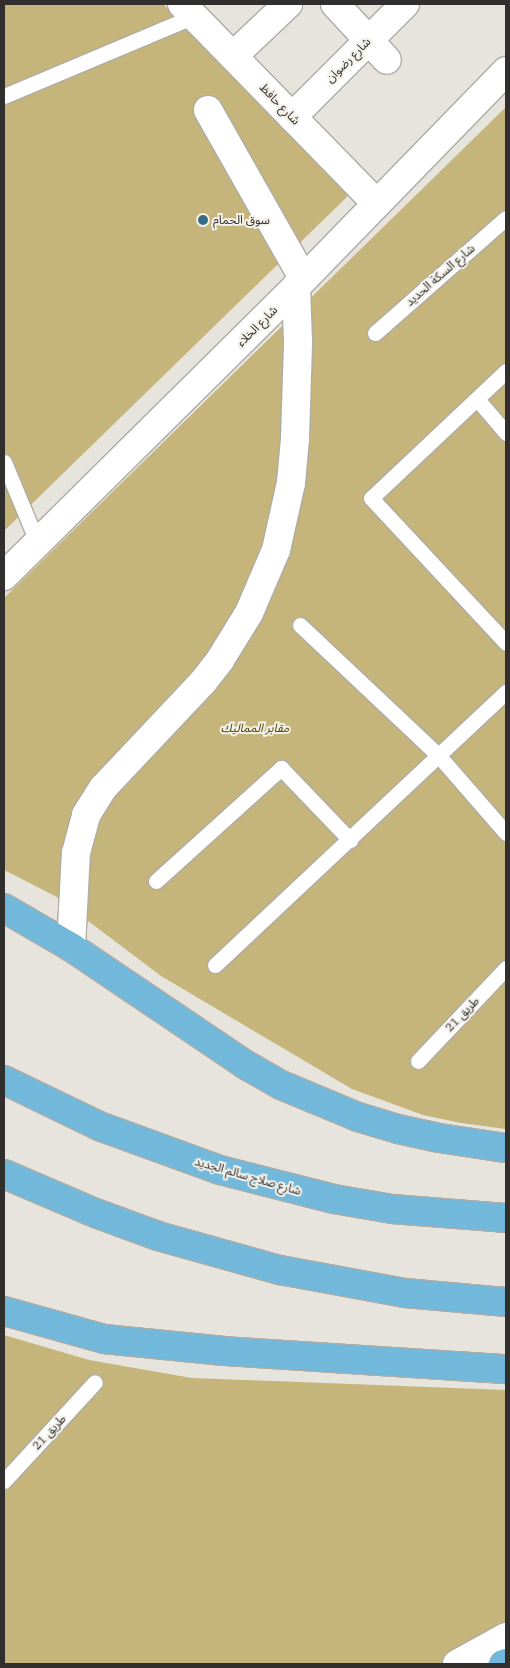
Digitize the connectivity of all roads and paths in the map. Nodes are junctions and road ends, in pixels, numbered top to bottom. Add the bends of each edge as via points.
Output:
1 (288, 4) edge
2 (335, 4) edge
3 (406, 4) edge
4 (188, 10) edge
5 (368, 40) junction
6 (233, 56) junction
7 (387, 60) dead end
8 (506, 71) edge
9 (4, 96) edge
10 (208, 110) dead end
11 (292, 117) junction
12 (377, 204) junction
13 (506, 218) edge
14 (300, 282) junction
15 (374, 333) dead end
16 (506, 371) edge
17 (477, 399) junction
18 (506, 433) edge
19 (4, 462) edge
20 (38, 544) junction
21 (4, 576) edge
22 (300, 625) dead end
23 (506, 643) edge
24 (506, 692) edge
25 (439, 756) junction
26 (506, 833) edge
27 (350, 840) junction
28 (156, 881) dead end
29 (4, 908) edge
30 (71, 948) junction
31 (215, 965) dead end
32 (506, 968) edge
33 (418, 1061) dead end
34 (4, 1080) edge
35 (506, 1148) edge
36 (4, 1174) edge
37 (506, 1218) edge
38 (506, 1302) edge
39 (4, 1311) edge
40 (506, 1369) edge
41 (95, 1382) dead end
42 (4, 1481) edge
43 (506, 1637) edge
44 (457, 1664) edge

1 - 6 street
2 - 5 street
3 - 5 street, شارع رضوان
4 - 6 street, شارع حافظ
4 - 9 lane
5 - 7 street
5 - 11 street, شارع رضوان
6 - 11 street, شارع حافظ
8 - 12 street, شارع الخلاء
10 - 14 street
11 - 12 street, شارع حافظ
12 - 14 street, شارع الخلاء
13 - 15 lane, شارع السكة الحديد
14 - 20 street, شارع الخلاء
14 - 30 street via 295,439 291,483 276,550 249,613 220,660 103,788 86,815 76,853
16 - 17 lane
17 - 18 lane
17 - 23 lane via 371,498
19 - 20 lane
20 - 21 street, شارع الخلاء
22 - 25 lane
24 - 25 lane
25 - 26 lane
25 - 27 lane
27 - 28 lane via 280,768
27 - 31 lane
29 - 30 highway
30 - 35 highway via 212,1044 281,1085 335,1108 398,1129
32 - 33 lane, طريق 21
34 - 37 highway, شارع صلاح سالم الجديد via 125,1136 258,1180 392,1209
36 - 38 highway via 158,1236 280,1270 405,1293
39 - 40 highway via 104,1339 224,1351
41 - 42 lane, طريق 21
43 - 44 street

